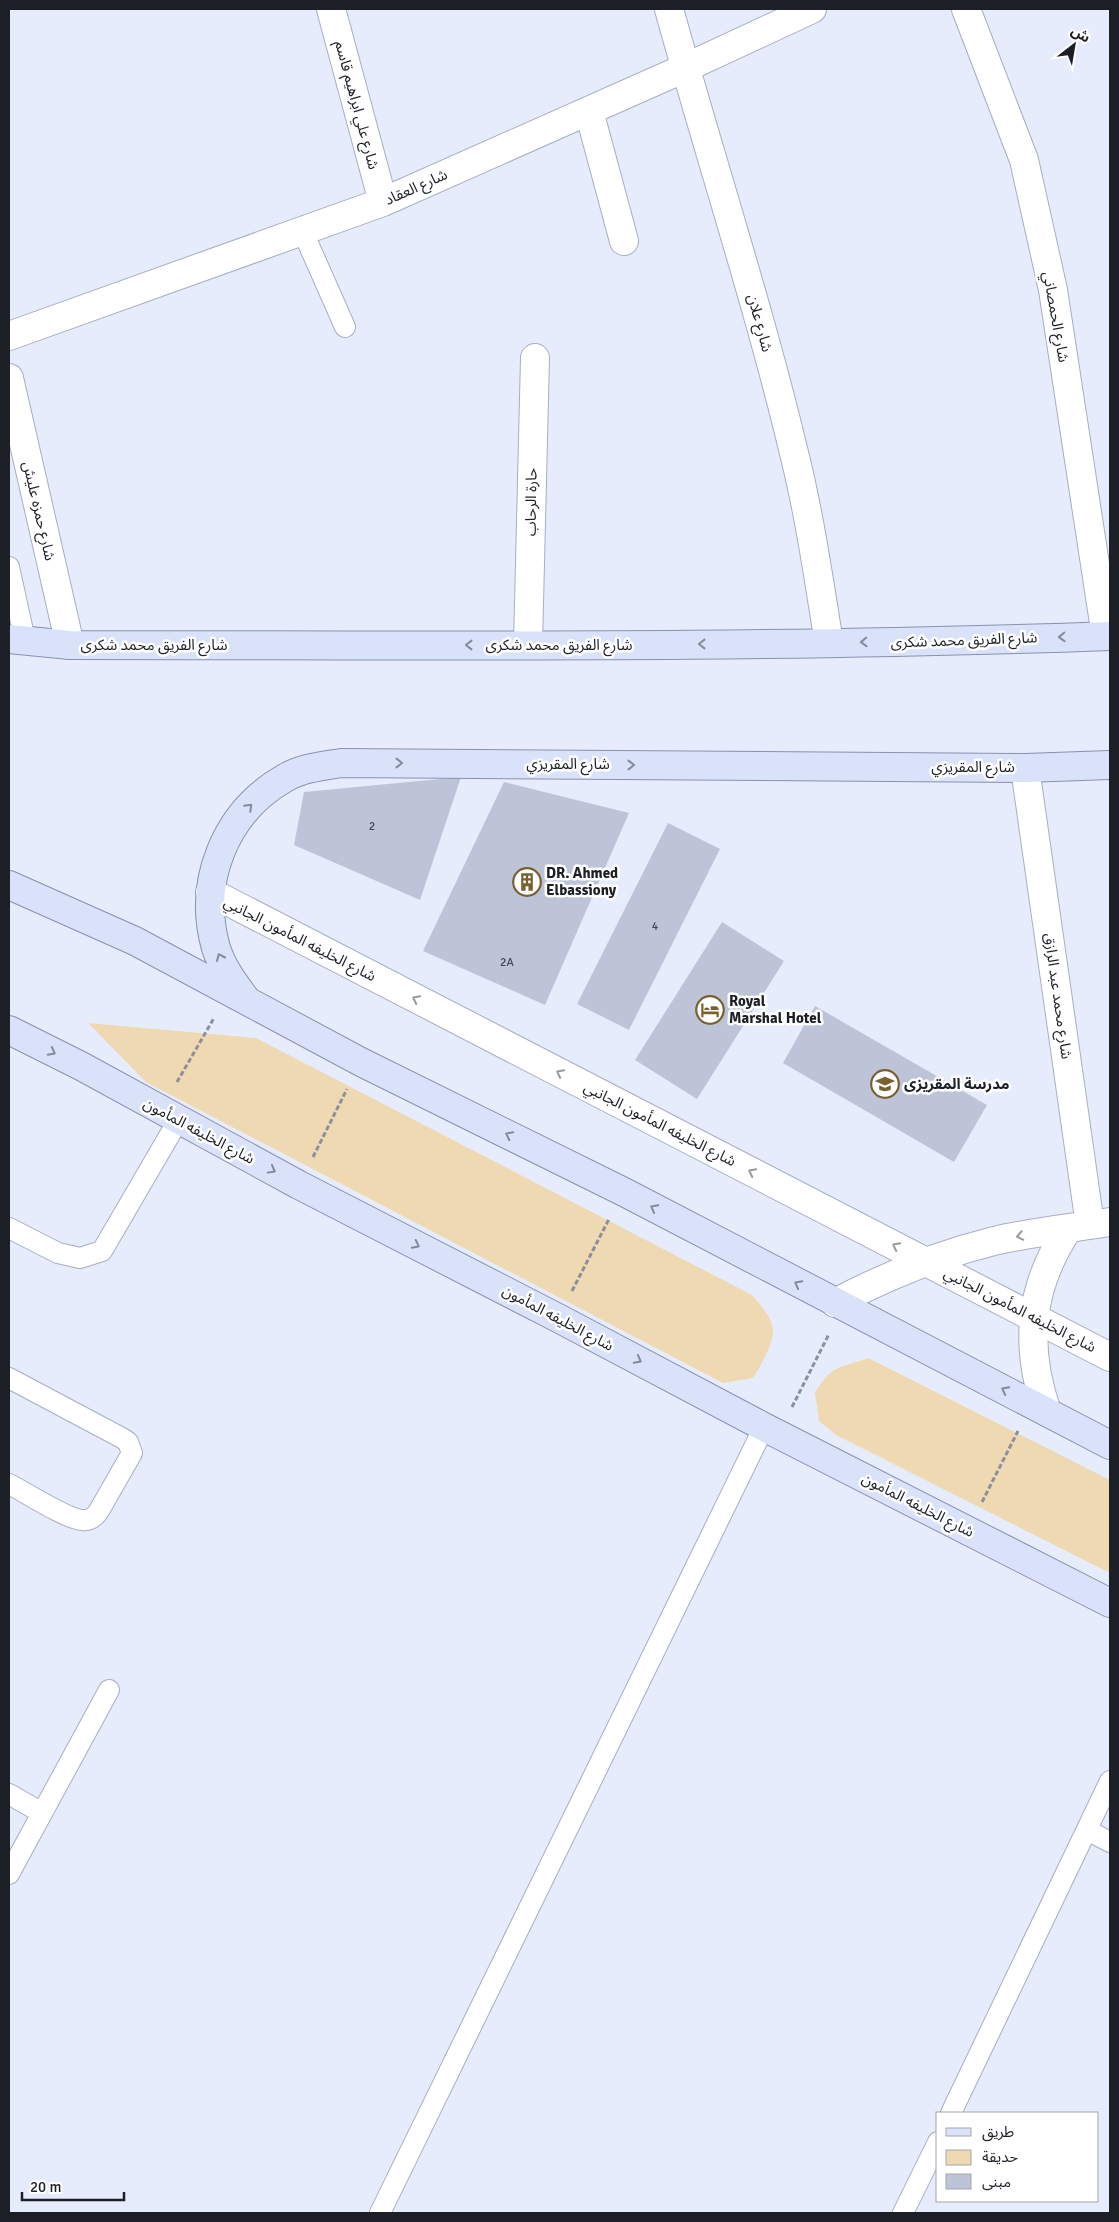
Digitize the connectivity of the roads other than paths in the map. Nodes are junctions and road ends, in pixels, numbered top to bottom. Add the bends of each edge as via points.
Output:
1 (331, 9) edge
2 (669, 9) edge
3 (812, 9) edge
4 (966, 9) edge
5 (685, 68) junction
6 (589, 111) junction
7 (383, 202) junction
8 (303, 232) junction
9 (624, 241) dead end
10 (345, 327) dead end
11 (9, 336) edge
12 (535, 358) dead end
13 (9, 378) edge
14 (9, 572) edge
15 (1108, 636) edge
16 (17, 639) edge
17 (829, 643) junction
18 (70, 645) junction
19 (528, 645) junction
20 (1110, 765) edge
21 (1025, 768) junction
22 (9, 885) edge
23 (210, 892) junction
24 (238, 995) junction
25 (9, 1030) edge
26 (170, 1115) junction
27 (1089, 1225) edge
28 (9, 1228) edge
29 (925, 1261) junction
30 (839, 1305) junction
31 (1033, 1317) junction
32 (1110, 1357) edge
33 (9, 1378) edge
34 (1039, 1408) junction
35 (771, 1430) junction
36 (1110, 1444) edge
37 (9, 1484) edge
38 (1110, 1603) edge
39 (109, 1690) dead end
40 (1110, 1781) edge
41 (9, 1794) edge
42 (42, 1813) junction
43 (1087, 1830) junction
44 (1110, 1842) edge
45 (9, 1874) edge
46 (951, 2112) edge
47 (936, 2146) edge
48 (380, 2213) edge
49 (904, 2213) edge

1 - 7 street, شارع علي ابراهيم قاسم
2 - 5 street, شارع علان
3 - 5 street, شارع العقاد
4 - 15 street, شارع الحمصاني via 1024,160 1052,290
5 - 6 street, شارع العقاد
5 - 17 street, شارع علان via 748,278 793,448
6 - 7 street, شارع العقاد
6 - 9 street
7 - 8 street, شارع العقاد
8 - 10 lane
8 - 11 street, شارع العقاد
12 - 19 street, حارة الرحاب
13 - 18 street, شارع حمزه عليش
14 - 16 lane
15 -> 17 main road, شارع الفريق محمد شكرى
16 - 18 main road, شارع الفريق محمد شكرى
17 -> 19 main road, شارع الفريق محمد شكرى
19 -> 18 main road, شارع الفريق محمد شكرى
20 - 21 main road, شارع المقريزي
23 -> 21 main road, شارع المقريزي via 215,864 226,837 242,813 262,793 286,777 313,767 350,763
21 - 27 street, شارع محمد عبد الرازق
22 - 24 main road via 135,941
24 -> 23 main road, شارع المقريزي via 217,949 210,921
29 -> 23 street, شارع الخليفه المأمون الجانبي
30 -> 24 main road via 624,1192 362,1062
25 -> 26 main road, شارع الخليفه المأمون
26 - 28 lane via 102,1251 80,1258 58,1253
26 -> 35 main road, شارع الخليفه المأمون via 298,1185
27 -> 29 street via 995,1240
27 - 31 street via 1055,1249 1045,1270
29 - 30 street via 893,1274
29 - 31 street, شارع الخليفه المأمون الجانبي
34 -> 30 main road
31 - 32 street, شارع الخليفه المأمون الجانبي
31 - 34 street
33 - 37 lane via 122,1438 128,1442 132,1453 96,1516 89,1520 72,1518
34 - 36 main road
35 - 38 main road, شارع الخليفه المأمون
35 - 48 lane
39 - 42 lane
40 - 43 lane
41 - 42 lane
42 - 45 lane
43 - 44 lane
43 - 46 lane
47 - 49 lane

